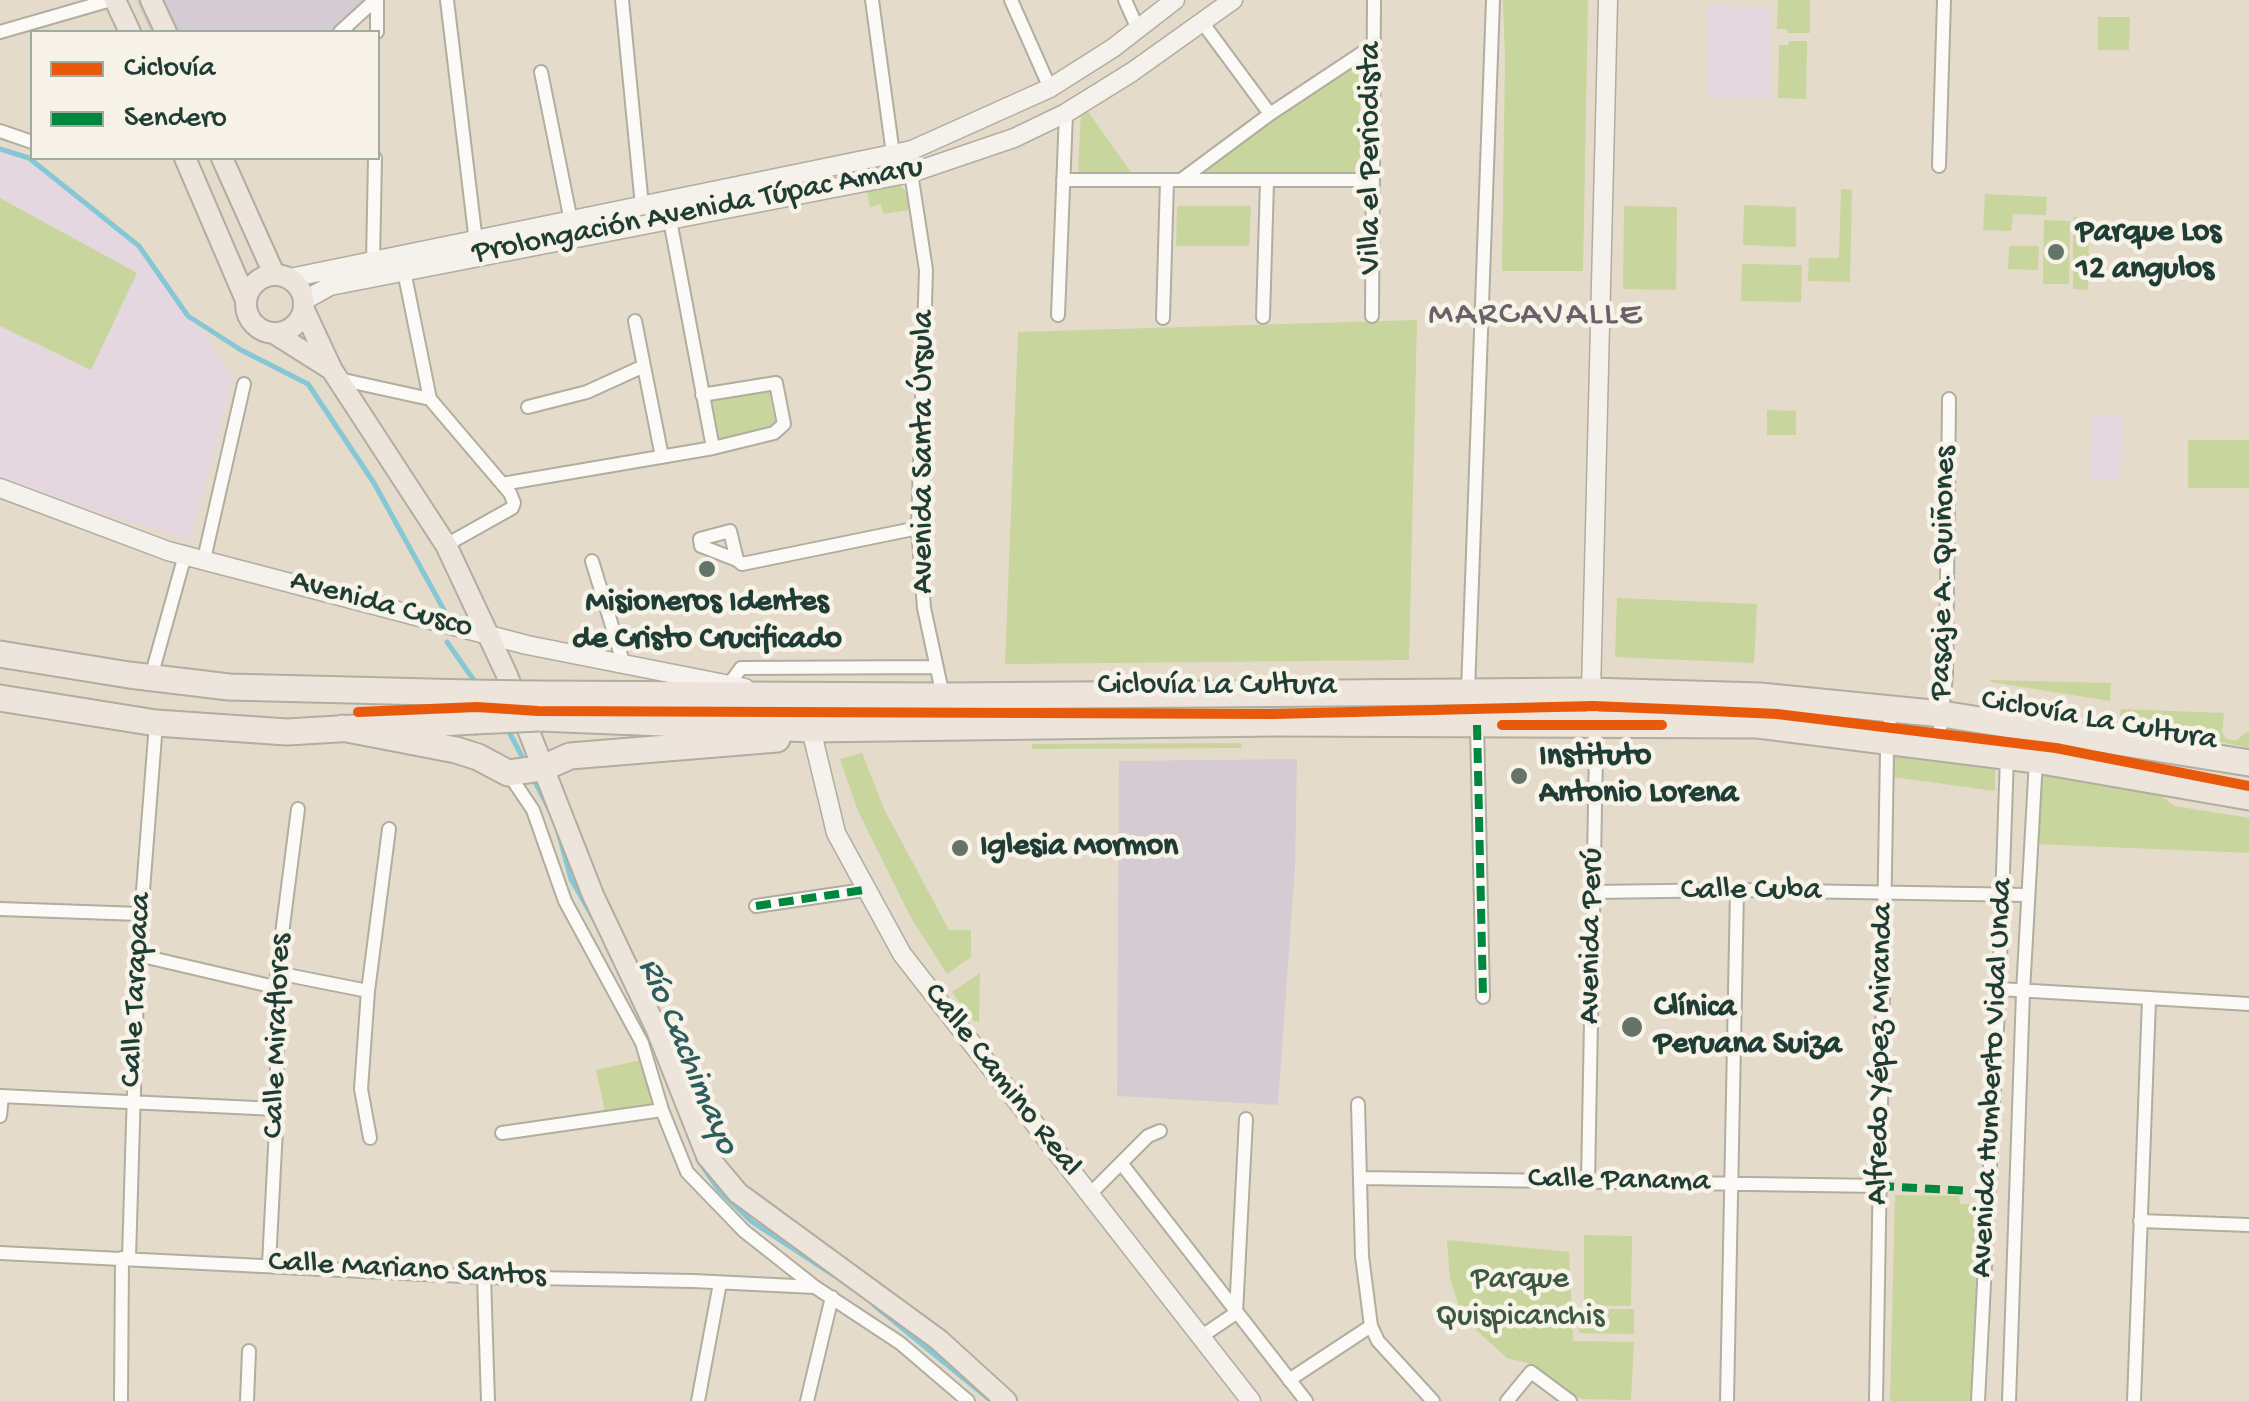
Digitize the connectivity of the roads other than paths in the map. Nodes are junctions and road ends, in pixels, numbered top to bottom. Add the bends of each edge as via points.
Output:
1 (113, 0) edge
2 (152, 0) edge
3 (376, 0) edge
4 (447, 0) edge
5 (622, 0) edge
6 (872, 0) edge
7 (1012, 0) edge
8 (1125, 0) edge
9 (1176, 0) edge
10 (1233, 0) edge
11 (1374, 0) edge
12 (1493, 0) edge
13 (1608, 0) edge
14 (1944, 0) edge
15 (1202, 22) junction
16 (1137, 28) junction
17 (129, 30) edge
18 (165, 30) edge
19 (342, 30) edge
20 (377, 30) edge
21 (0, 32) edge
22 (1372, 47) junction
23 (541, 72) dead end
24 (1050, 88) junction
25 (1066, 114) junction
26 (1270, 114) junction
27 (0, 131) edge
28 (30, 141) edge
29 (893, 154) junction
30 (185, 160) edge
31 (223, 160) edge
32 (375, 160) edge
33 (1938, 166) dead end
34 (911, 173) junction
35 (1063, 180) junction
36 (1371, 180) junction
37 (1174, 181) junction
38 (1267, 182) junction
39 (642, 206) junction
40 (670, 220) junction
41 (571, 221) junction
42 (476, 242) junction
43 (373, 262) junction
44 (404, 271) junction
45 (282, 276) junction
46 (246, 300) junction
47 (304, 305) junction
48 (1058, 316) dead end
49 (1372, 316) dead end
50 (1264, 317) dead end
51 (1163, 318) dead end
52 (635, 321) dead end
53 (274, 333) junction
54 (644, 366) junction
55 (336, 375) junction
56 (244, 384) dead end
57 (702, 396) junction
58 (430, 399) junction
59 (1949, 399) dead end
60 (528, 406) dead end
61 (713, 448) junction
62 (662, 457) junction
63 (502, 484) junction
64 (0, 488) edge
65 (918, 528) junction
66 (446, 545) junction
67 (195, 557) junction
68 (737, 560) dead end
69 (592, 562) dead end
70 (488, 634) junction
71 (0, 654) edge
72 (624, 665) junction
73 (936, 667) junction
74 (151, 677) junction
75 (730, 684) junction
76 (1428, 691) junction
77 (1468, 691) junction
78 (1591, 691) junction
79 (1122, 693) junction
80 (769, 696) junction
81 (942, 696) junction
82 (0, 698) edge
83 (1891, 707) junction
84 (534, 714) junction
85 (1942, 714) junction
86 (156, 723) junction
87 (1122, 725) junction
88 (1428, 725) junction
89 (1477, 725) junction
90 (1595, 725) junction
91 (342, 728) junction
92 (811, 729) junction
93 (944, 729) junction
94 (1887, 740) junction
95 (1938, 746) junction
96 (2007, 756) junction
97 (2036, 760) junction
98 (2249, 763) edge
99 (526, 771) junction
100 (2249, 797) edge
101 (298, 809) dead end
102 (389, 830) dead end
103 (864, 890) junction
104 (1737, 890) junction
105 (1594, 892) junction
106 (1886, 893) junction
107 (2003, 895) junction
108 (2028, 896) junction
109 (756, 906) dead end
110 (0, 910) edge
111 (140, 914) junction
112 (138, 955) junction
113 (277, 973) junction
114 (279, 988) junction
115 (2000, 989) junction
116 (368, 991) junction
117 (2023, 992) junction
118 (1483, 996) dead end
119 (2150, 1000) junction
120 (2249, 1004) edge
121 (1, 1096) edge
122 (133, 1103) junction
123 (1358, 1104) dead end
124 (277, 1109) junction
125 (662, 1110) junction
126 (0, 1116) edge
127 (1246, 1119) dead end
128 (1160, 1131) dead end
129 (502, 1133) dead end
130 (370, 1138) dead end
131 (1121, 1163) junction
132 (1360, 1178) junction
133 (1588, 1182) junction
134 (1732, 1184) junction
135 (1879, 1186) junction
136 (1090, 1194) junction
137 (2140, 1220) junction
138 (2249, 1225) edge
139 (0, 1253) edge
140 (126, 1258) junction
141 (269, 1264) junction
142 (484, 1277) junction
143 (720, 1284) junction
144 (815, 1287) junction
145 (832, 1297) junction
146 (1236, 1313) junction
147 (1370, 1326) junction
148 (1199, 1338) junction
149 (249, 1352) dead end
150 (1289, 1380) junction
151 (1000, 1399) edge
152 (121, 1401) edge
153 (247, 1401) edge
154 (488, 1401) edge
155 (698, 1401) edge
156 (807, 1401) edge
157 (968, 1401) edge
158 (1251, 1401) edge
159 (1306, 1401) edge
160 (1433, 1401) edge
161 (1507, 1401) edge
162 (1570, 1401) edge
163 (1728, 1401) edge
164 (1876, 1401) edge
165 (1978, 1401) edge
166 (2009, 1401) edge
167 (2134, 1401) edge

1 - 17 main road
1 - 21 street
2 - 18 main road
3 - 19 street
3 - 20 street
4 - 42 street
5 - 39 street
6 - 29 street
7 - 24 street
8 - 16 street
9 - 16 street, Prolongación Avenida Túpac Amaru
10 - 15 street, Prolongación Avenida Túpac Amaru
11 - 22 street, Villa el Periodista
12 - 77 street
13 - 78 street
14 - 33 street
15 - 25 street, Prolongación Avenida Túpac Amaru
15 - 26 street
16 - 24 street, Prolongación Avenida Túpac Amaru
22 - 26 street
22 - 36 street, Villa el Periodista
23 - 41 street
24 - 29 street, Prolongación Avenida Túpac Amaru
25 - 34 street, Prolongación Avenida Túpac Amaru
25 - 35 street
26 - 37 street
27 - 28 street
29 - 39 street, Prolongación Avenida Túpac Amaru
30 - 46 main road
31 - 45 main road
32 - 43 street
34 - 40 street, Prolongación Avenida Túpac Amaru
34 - 65 street, Avenida Santa Úrsula via 926,270
35 - 37 street
35 - 48 street
36 - 38 street
36 - 49 street, Villa el Periodista
37 - 38 street
37 - 51 street
38 - 50 street
39 - 41 street, Prolongación Avenida Túpac Amaru
40 - 44 street, Prolongación Avenida Túpac Amaru
40 - 57 street
41 - 42 street, Prolongación Avenida Túpac Amaru
42 - 43 street, Prolongación Avenida Túpac Amaru
43 - 45 street, Prolongación Avenida Túpac Amaru
44 - 47 street, Prolongación Avenida Túpac Amaru via 330,286
44 - 58 street
45 - 46 main road via 255,282
45 - 47 main road via 302,291
46 - 53 main road via 252,322
47 - 53 main road via 291,328
47 - 55 main road
52 - 54 street
53 - 55 main road
54 - 60 street via 586,392
54 - 62 street
55 - 58 street
55 - 66 main road
56 - 67 street
57 - 61 street
57 - 61 street via 770,382 778,388 781,429
58 - 63 street
59 - 85 street, Pasaje A. Quiñones
61 - 62 street
62 - 63 street
63 - 66 street via 514,499 512,508
64 - 67 street, Avenida Cusco
65 - 68 street
65 - 73 street, Avenida Santa Úrsula
66 - 70 main road
67 - 70 street, Avenida Cusco
67 - 74 street
69 - 72 street
70 - 72 street, Avenida Cusco
70 - 84 main road
71 - 74 highway
72 - 75 street, Avenida Cusco
73 - 75 street via 752,667 736,671
73 - 81 street, Avenida Santa Úrsula
74 - 84 highway, bridge via 229,688 470,693
75 - 80 street, Avenida Cusco
76 - 77 highway
76 - 79 highway
76 - 88 highway
77 - 78 highway
78 - 83 highway
78 - 90 street, Avenida Perú
79 - 81 highway
79 - 87 highway
80 - 81 highway
80 - 84 highway
81 - 93 street, Avenida Santa Úrsula
82 - 86 highway
83 - 85 highway
83 - 94 street, Alfredo Yépez Miranda
84 - 91 highway, bridge
84 - 92 highway
84 - 99 main road
85 - 95 street, Pasaje A. Quiñones
85 - 98 highway
86 - 91 highway via 287,732
86 - 111 street, Calle Tarapaca
87 - 88 highway
87 - 93 highway
88 - 89 highway
89 - 90 highway
89 - 118 street
90 - 94 highway via 1758,725
90 - 105 street, Avenida Perú
91 - 99 highway
92 - 93 highway
92 - 99 highway via 766,742 570,756
92 - 103 street, Calle Camino Real via 836,833
94 - 95 highway
94 - 106 street, Alfredo Yépez Miranda
95 - 96 highway
96 - 97 highway
96 - 107 street, Avenida Humberto Vidal Unda
97 - 100 highway
97 - 108 street, Avenida Humberto Vidal Unda
99 - 125 street via 565,902 642,1042
99 - 151 main road via 657,1030 707,1156 738,1193 939,1340
101 - 113 street, Calle Miraflores
102 - 116 street
103 - 109 street
103 - 136 street, Calle Camino Real via 902,954
104 - 105 street, Calle Cuba
104 - 106 street, Calle Cuba
104 - 134 street
105 - 133 street, Avenida Perú
106 - 107 street, Calle Cuba
106 - 135 street, Alfredo Yépez Miranda
107 - 108 street, Calle Cuba
107 - 115 street, Avenida Humberto Vidal Unda
108 - 117 street, Avenida Humberto Vidal Unda
110 - 111 street
111 - 112 street, Calle Tarapaca
112 - 114 street
112 - 122 street, Calle Tarapaca
113 - 114 street, Calle Miraflores
113 - 116 street
114 - 124 street, Calle Miraflores
115 - 117 street
115 - 165 street, Avenida Humberto Vidal Unda
116 - 130 street via 361,1089
117 - 119 street
117 - 166 street, Avenida Humberto Vidal Unda
119 - 120 street
119 - 137 street
121 - 122 street
121 - 126 street
122 - 124 street
122 - 140 street, Calle Tarapaca
123 - 132 street
124 - 141 street, Calle Miraflores
125 - 129 street
125 - 144 street via 696,1184
127 - 146 street
128 - 131 street
131 - 136 street
131 - 146 street
132 - 133 street, Calle Panama
132 - 147 street
133 - 134 street, Calle Panama
134 - 135 street, Calle Panama
134 - 163 street
135 - 164 street, Alfredo Yépez Miranda
136 - 148 street, Calle Camino Real
137 - 138 street
137 - 167 street
139 - 140 street, Calle Mariano Santos
140 - 141 street, Calle Mariano Santos
140 - 152 street, Calle Tarapaca
141 - 142 street, Calle Mariano Santos
142 - 143 street, Calle Mariano Santos
142 - 154 street
143 - 144 street, Calle Mariano Santos
143 - 155 street
144 - 145 street
145 - 156 street
145 - 157 street
146 - 148 street
146 - 150 street
147 - 150 street
147 - 160 street
148 - 158 street, Calle Camino Real
149 - 153 street
150 - 159 street
161 - 162 street via 1531,1372

